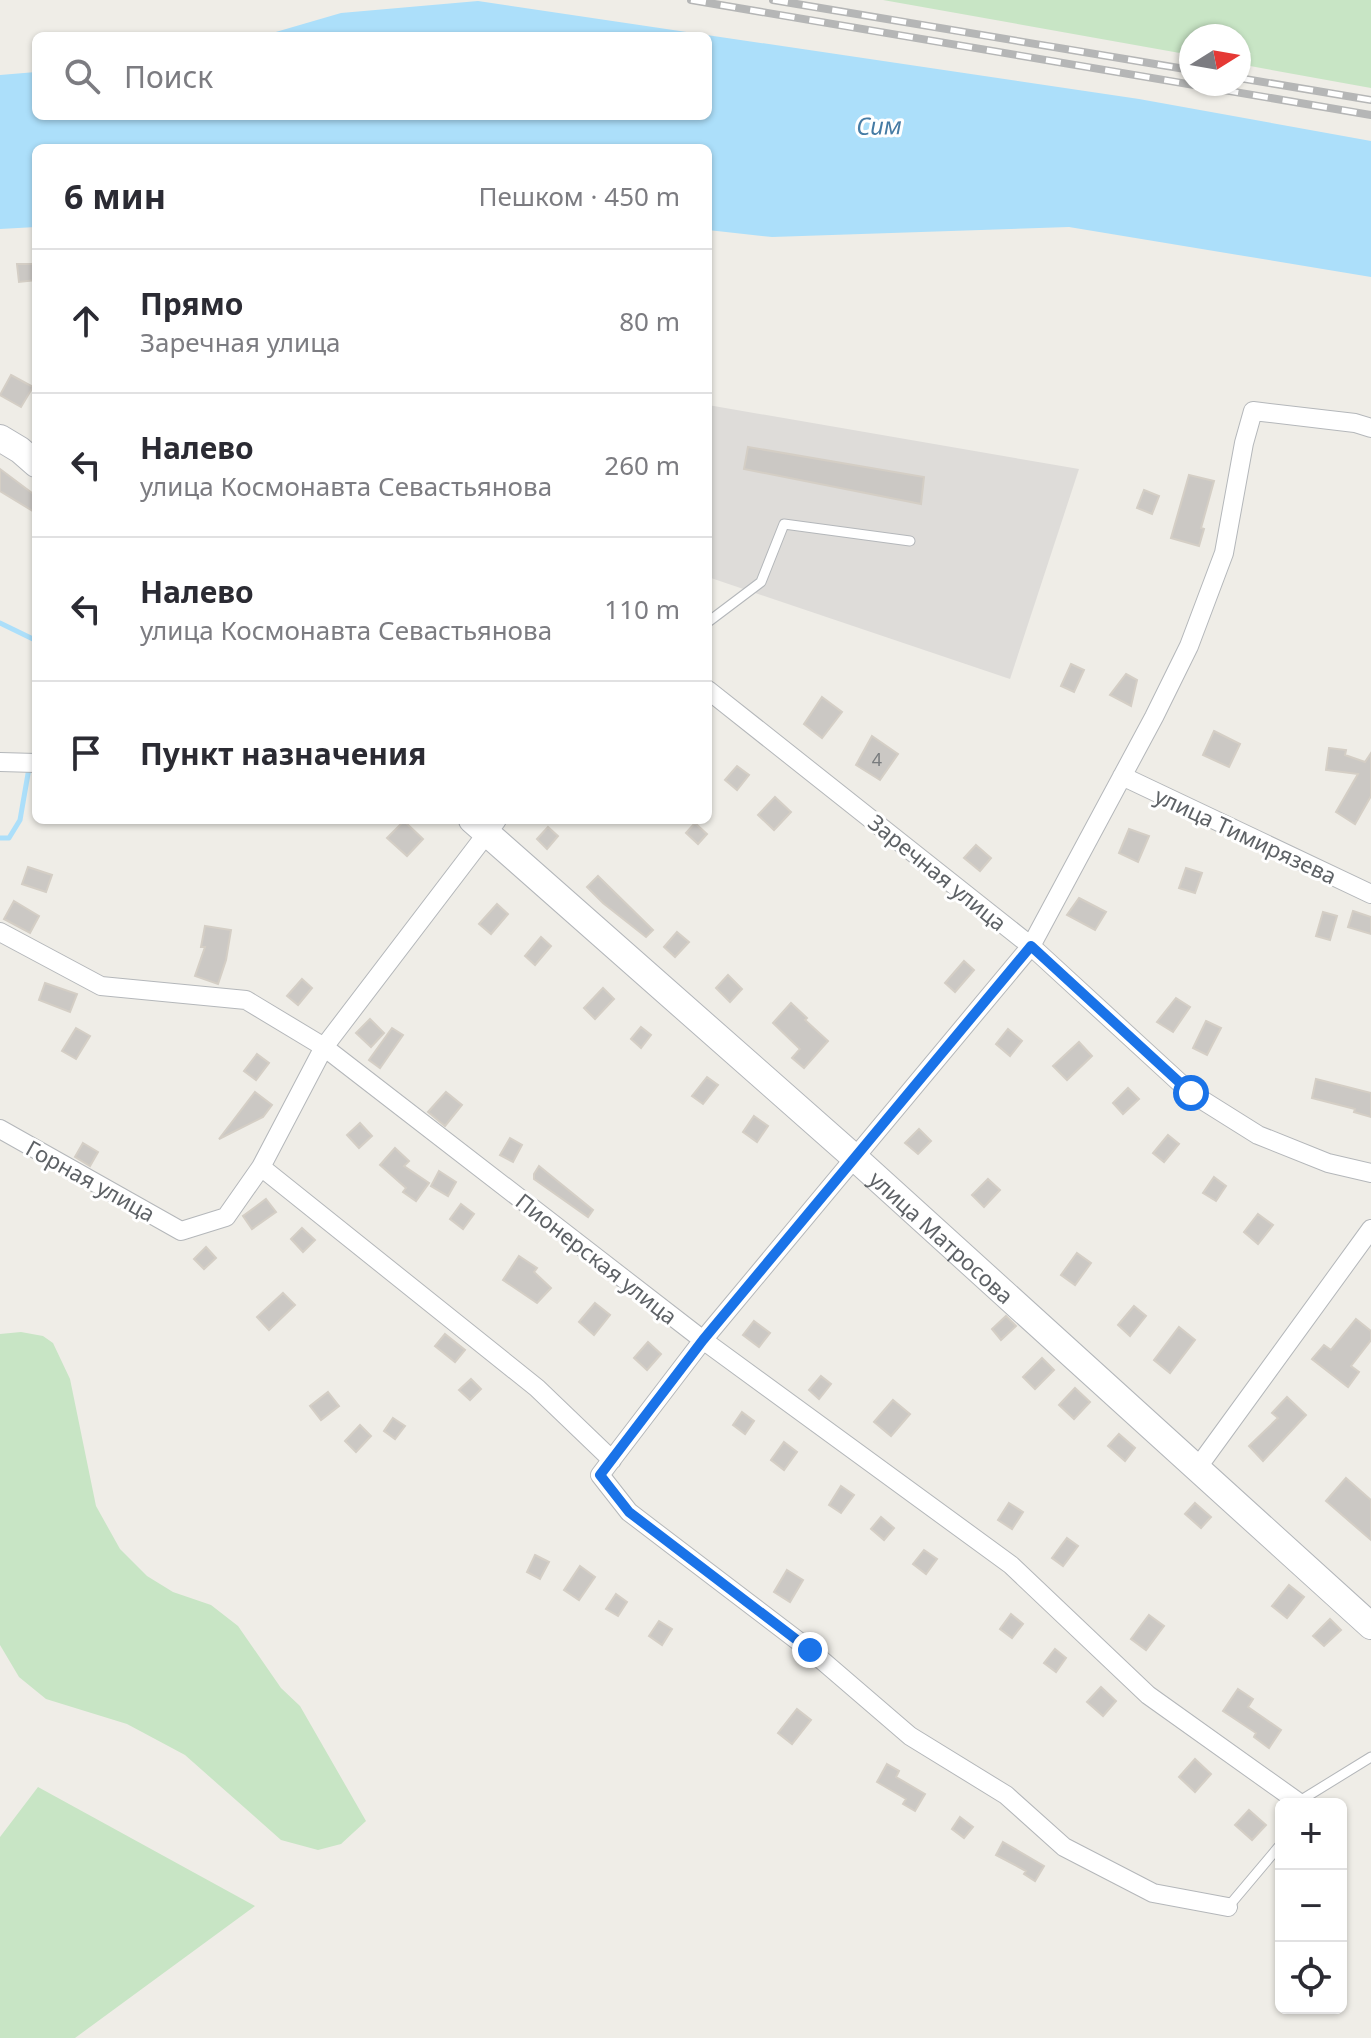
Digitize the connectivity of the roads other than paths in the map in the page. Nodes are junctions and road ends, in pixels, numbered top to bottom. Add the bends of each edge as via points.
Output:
1 (1371, 428) edge
2 (0, 438) edge
3 (32, 460) edge
4 (910, 541) dead end
5 (712, 619) edge
6 (712, 693) edge
7 (0, 762) edge
8 (32, 763) edge
9 (1122, 776) junction
10 (485, 824) edge
11 (1371, 894) edge
12 (0, 932) edge
13 (1031, 946) junction
14 (324, 1047) junction
15 (0, 1129) edge
16 (855, 1158) junction
17 (261, 1167) junction
18 (1371, 1173) edge
19 (1371, 1229) edge
20 (703, 1340) junction
21 (612, 1460) junction
22 (1198, 1467) junction
23 (1371, 1626) edge
24 (1371, 1757) edge
25 (1291, 1798) edge
26 (1306, 1798) edge
27 (1275, 1851) edge
28 (1228, 1907) joint

1 - 9 street via 1253,411 1224,553 1189,646
2 - 3 main road
4 - 5 lane via 784,524 761,582
6 - 13 street, Заречная улица
7 - 8 street
9 - 11 street, улица Тимирязева
9 - 13 street
10 - 14 street
10 - 16 main road, улица Матросова
12 - 14 street, Пионерская улица via 101,986 246,1000
13 - 16 street
13 - 18 street, Заречная улица via 1191,1093 1258,1135 1328,1163
14 - 17 street
14 - 20 street, Пионерская улица
15 - 17 street, Горная улица via 181,1231 226,1217
16 - 20 street
16 - 22 main road, улица Матросова
17 - 21 street via 537,1388
19 - 22 street
20 - 21 street
20 - 25 street, Пионерская улица via 1011,1565 1148,1695
21 - 28 street via 600,1475 629,1512 810,1650 910,1736 1006,1795 1064,1847 1153,1893
22 - 23 main road, улица Матросова
24 - 26 lane
27 - 28 lane

